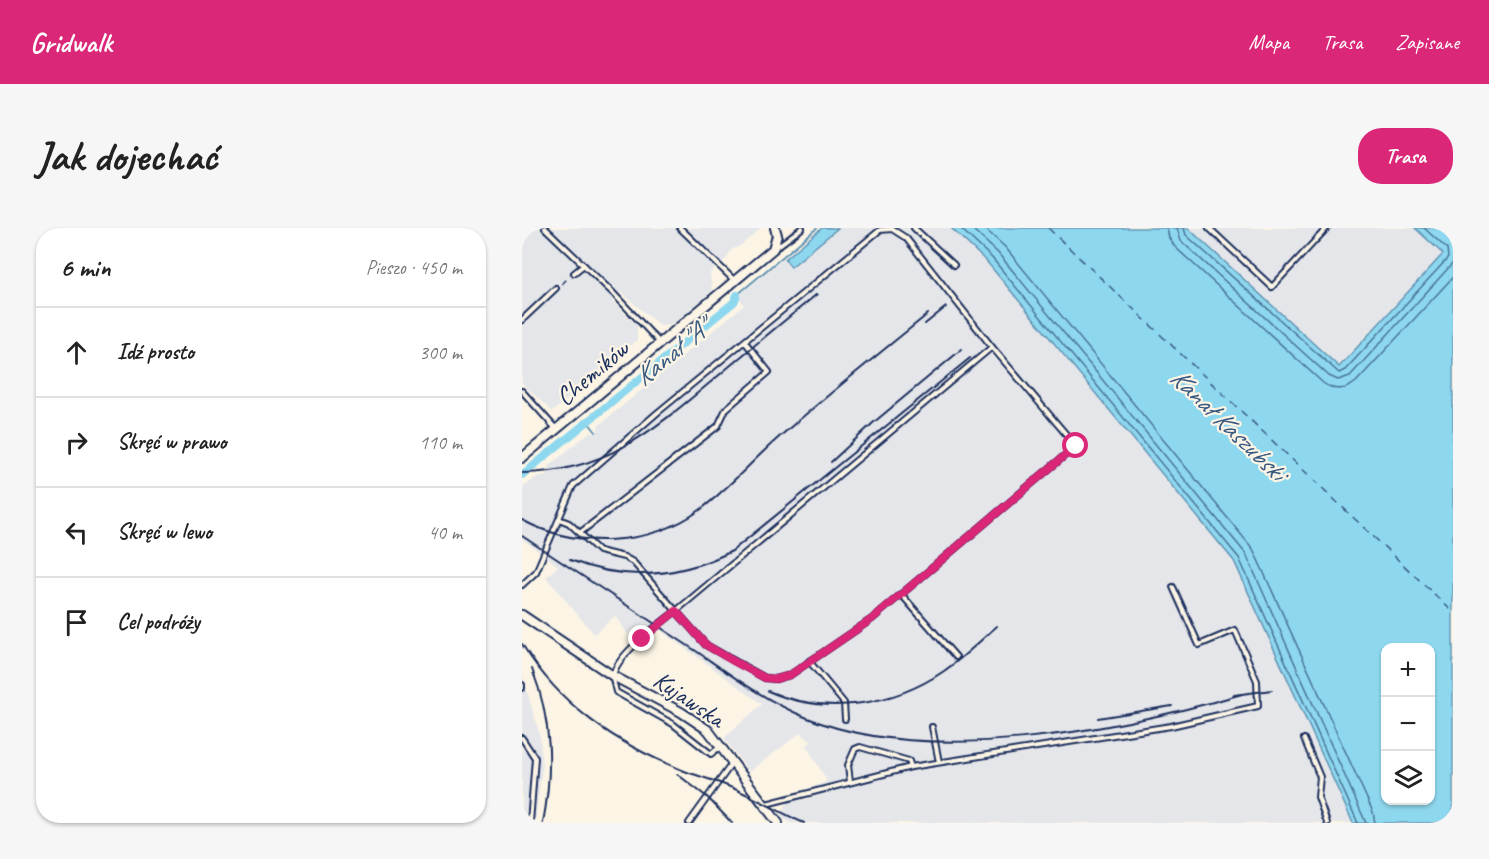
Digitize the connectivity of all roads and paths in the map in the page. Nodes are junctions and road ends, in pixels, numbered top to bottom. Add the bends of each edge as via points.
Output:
1 (545, 228) edge
2 (680, 228) edge
3 (775, 228) edge
4 (802, 228) edge
5 (914, 228) edge
6 (1209, 228) edge
7 (1327, 228) edge
8 (773, 249) junction
9 (584, 265) junction
10 (954, 265) dead end
11 (574, 273) joint
12 (735, 281) junction
13 (556, 288) joint
14 (522, 320) edge
15 (745, 342) junction
16 (660, 344) junction
17 (992, 347) junction
18 (522, 392) edge
19 (557, 430) junction
20 (522, 458) edge
21 (559, 519) junction
22 (581, 532) junction
23 (522, 585) edge
24 (1173, 587) dead end
25 (901, 594) junction
26 (676, 611) junction
27 (522, 615) edge
28 (956, 657) dead end
29 (809, 662) junction
30 (613, 676) junction
31 (681, 712) junction
32 (845, 718) dead end
33 (673, 724) junction
34 (932, 727) dead end
35 (522, 738) edge
36 (1304, 739) dead end
37 (722, 746) junction
38 (733, 761) junction
39 (939, 762) junction
40 (911, 767) junction
41 (850, 782) junction
42 (765, 804) junction
43 (530, 823) edge
44 (689, 823) edge
45 (778, 823) edge
46 (1327, 823) edge

1 - 9 lane, Chemików
2 - 12 lane
3 - 8 street
4 - 8 lane
5 - 10 lane
6 - 7 lane via 1272,287
8 - 12 street, Chemików
9 - 11 lane
9 - 16 lane, Chemików
11 - 13 path
12 - 16 street, Chemików
13 - 14 lane
15 - 17 lane via 880,230 892,229 906,238
15 - 21 lane via 573,486
15 - 22 lane via 770,372 726,409 718,426
16 - 19 street, Chemików
17 - 25 lane via 1076,446
17 - 26 lane
18 - 19 lane
19 - 20 street, Chemików
21 - 22 lane
21 - 23 lane via 536,572
22 - 26 lane via 592,547 633,562
24 - 39 lane via 1199,645 1234,630 1257,681 1258,706 1172,726
25 - 28 lane
25 - 29 lane
26 - 29 lane via 706,645 765,678 790,675
26 - 30 lane via 622,659
27 - 30 street, Kujawska
29 - 32 lane via 844,703
30 - 31 street, Kujawska
30 - 33 lane via 616,692
31 - 33 lane
31 - 37 street, Kujawska via 708,730
33 - 37 lane via 711,754
34 - 39 lane
35 - 43 lane via 536,758
36 - 46 lane via 1320,777 1318,797
37 - 38 street, Kujawska
38 - 42 street, Kujawska
38 - 44 lane
39 - 40 lane
40 - 41 lane
40 - 41 lane via 909,761 860,747 855,749 849,765
41 - 42 lane
42 - 45 street, Kujawska

